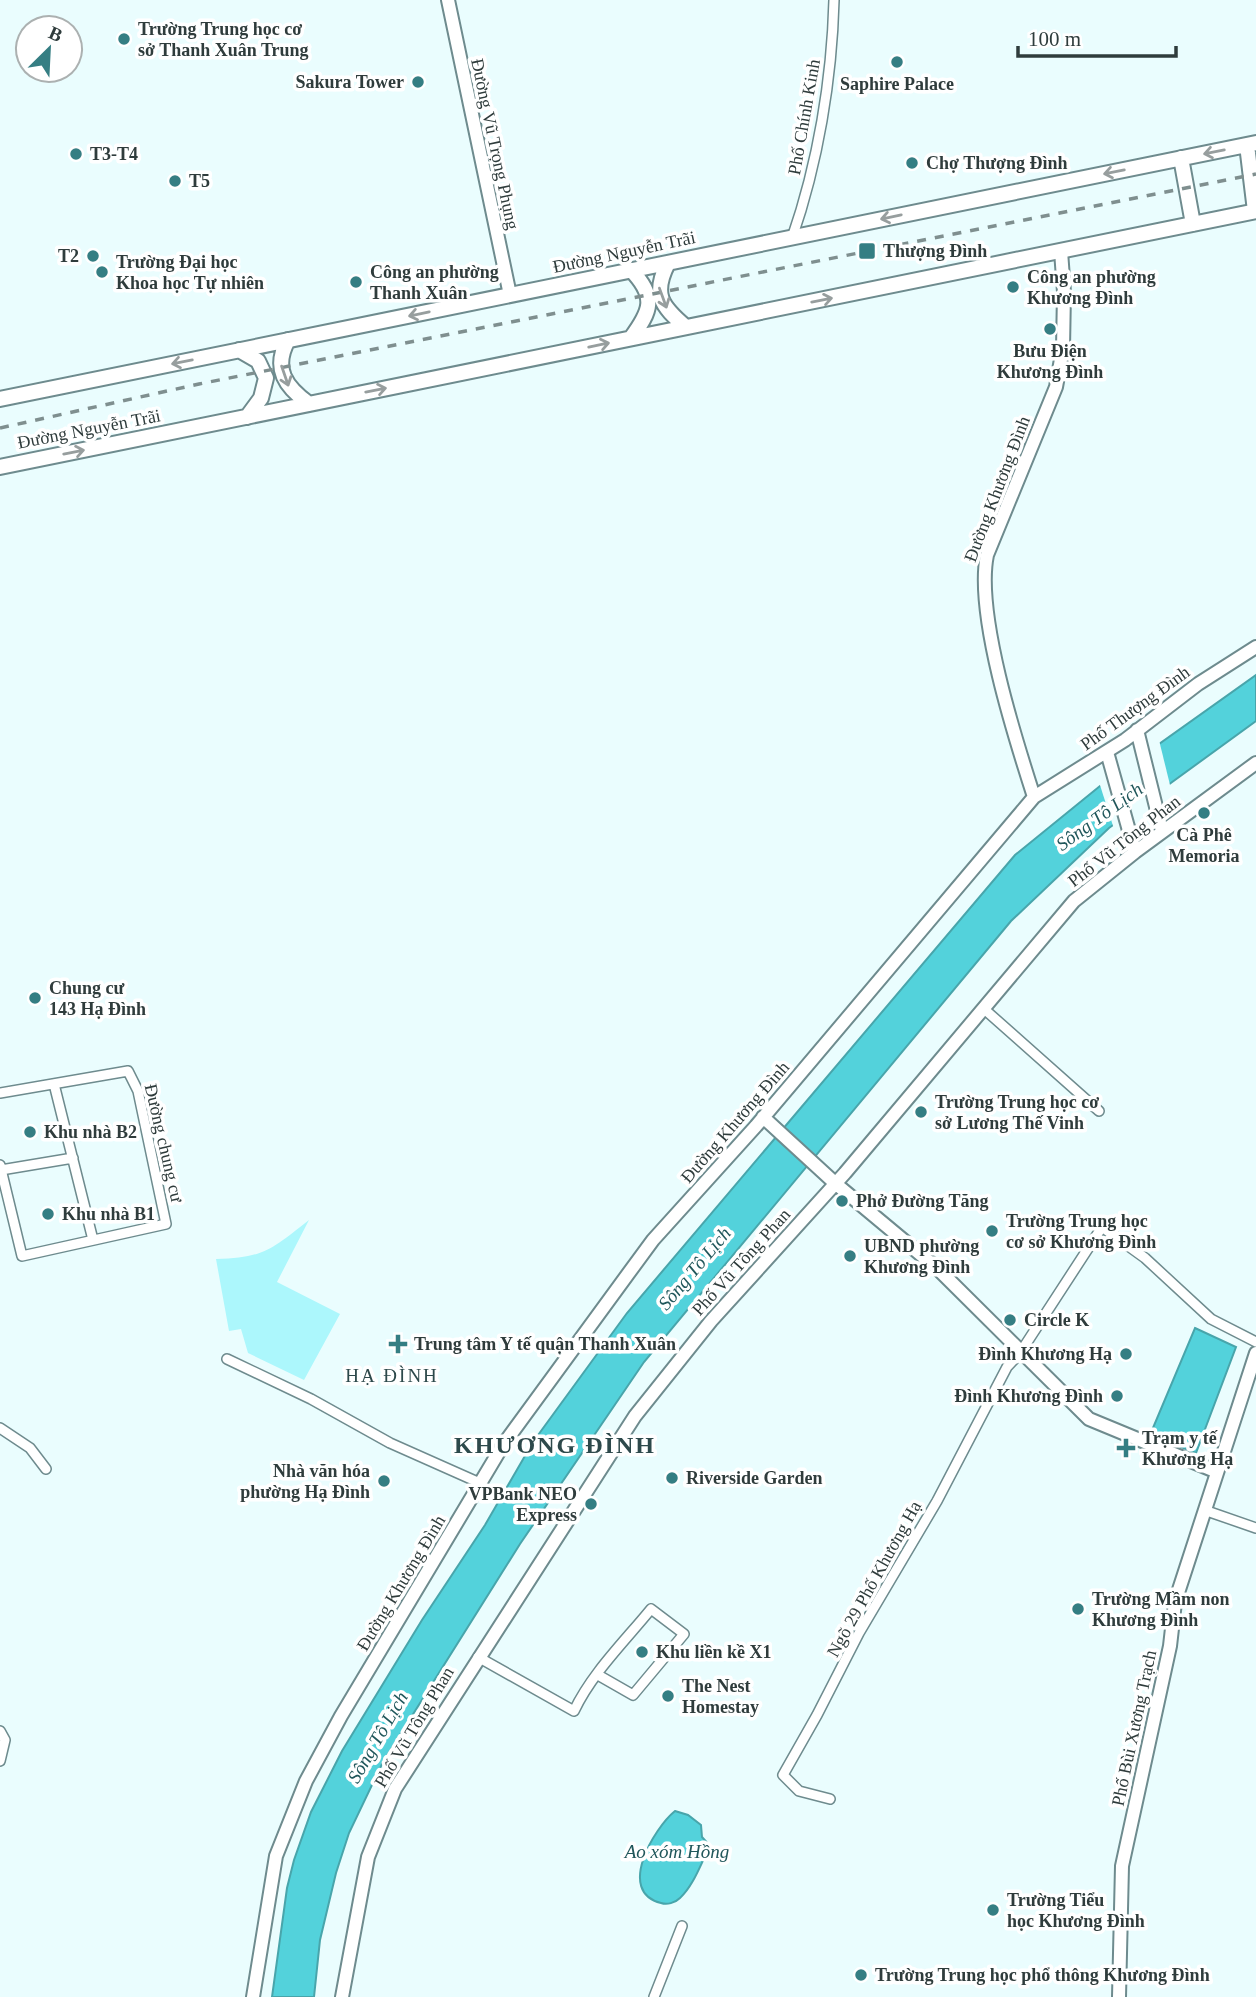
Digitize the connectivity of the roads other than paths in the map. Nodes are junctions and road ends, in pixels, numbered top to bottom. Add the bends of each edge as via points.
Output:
1 (448, 0) edge
2 (834, 0) edge
3 (1251, 144) edge
4 (1181, 159) junction
5 (1255, 211) edge
6 (1194, 224) junction
7 (792, 238) junction
8 (1061, 251) junction
9 (668, 263) junction
10 (631, 270) junction
11 (510, 295) junction
12 (686, 327) junction
13 (631, 338) junction
14 (288, 340) junction
15 (239, 350) junction
16 (0, 399) edge
17 (309, 404) junction
18 (247, 417) junction
19 (0, 467) edge
20 (1256, 647) edge
21 (1137, 730) junction
22 (1108, 758) junction
23 (1256, 763) edge
24 (1034, 797) junction
25 (1162, 831) junction
26 (1135, 852) junction
27 (983, 1008) junction
28 (54, 1084) junction
29 (0, 1093) edge
30 (1100, 1111) dead end
31 (768, 1121) junction
32 (73, 1158) junction
33 (1, 1168) edge
34 (836, 1184) junction
35 (93, 1240) junction
36 (1256, 1342) edge
37 (1020, 1353) junction
38 (1256, 1353) edge
39 (227, 1359) dead end
40 (0, 1428) edge
41 (46, 1469) dead end
42 (1215, 1471) junction
43 (480, 1483) junction
44 (1204, 1510) junction
45 (1256, 1528) edge
46 (478, 1657) junction
47 (598, 1675) junction
48 (0, 1731) edge
49 (0, 1761) edge
50 (830, 1799) dead end
51 (682, 1926) dead end
52 (253, 1997) edge
53 (342, 1997) edge
54 (654, 1997) edge
55 (1119, 1997) edge

1 - 11 main road, Đường Vũ Trọng Phụng
2 - 7 street, Phố Chính Kinh via 822,111 810,179
3 -> 4 main road, Đường Nguyễn Trãi
3 - 5 main road
4 - 6 main road
4 -> 7 main road, Đường Nguyễn Trãi
5 - 6 main road, Đường Nguyễn Trãi
6 - 8 main road, Đường Nguyễn Trãi
7 - 9 main road, Đường Nguyễn Trãi
12 -> 8 main road, Đường Nguyễn Trãi
8 - 24 main road, Đường Khương Đình via 1063,348 1056,387 998,526 983,577 995,654
9 - 10 main road, Đường Nguyễn Trãi
9 -> 12 main road via 658,285 663,306
10 - 11 main road, Đường Nguyễn Trãi
10 - 13 main road via 649,298 644,320
11 -> 14 main road, Đường Nguyễn Trãi
12 - 13 main road, Đường Nguyễn Trãi
17 -> 13 main road, Đường Nguyễn Trãi
14 - 15 main road, Đường Nguyễn Trãi
14 -> 17 main road via 281,358 284,378 290,390
15 -> 16 main road, Đường Nguyễn Trãi
15 - 18 main road via 258,361 266,378 261,398
17 - 18 main road, Đường Nguyễn Trãi
19 -> 18 main road, Đường Nguyễn Trãi
20 - 21 main road, Phố Thượng Đình
21 - 22 main road, Phố Thượng Đình
21 - 25 main road
22 - 24 main road, Phố Thượng Đình
22 - 26 main road
23 - 25 main road, Phố Vũ Tông Phan
24 - 31 main road, Đường Khương Đình
25 - 26 main road, Phố Vũ Tông Phan
26 - 27 main road, Phố Vũ Tông Phan via 1074,901
27 - 30 street
27 - 34 main road, Phố Vũ Tông Phan
28 - 29 street, Đường chung cư
28 - 32 street
28 - 35 street, Đường chung cư via 128,1071 138,1091 166,1224
31 - 34 main road
31 - 43 main road, Đường Khương Đình via 653,1240
32 - 33 street
32 - 35 street
33 - 35 street, Đường chung cư via 22,1256
34 - 37 main road via 938,1269
34 - 46 main road, Phố Vũ Tông Phan via 711,1321 635,1416
36 - 37 street via 1210,1319 1145,1258 1102,1227
37 - 42 main road via 1088,1419
37 - 50 street, Ngõ 29 Phố Khương Hạ via 1007,1367 783,1774 799,1791
38 - 42 main road, Phố Bùi Xương Trạch
39 - 43 street via 390,1443
40 - 41 street via 30,1448
42 - 44 main road, Phố Bùi Xương Trạch
43 - 52 main road, Đường Khương Đình via 341,1716 301,1794 276,1856
44 - 45 street
44 - 55 main road, Phố Bùi Xương Trạch via 1175,1602 1170,1646 1122,1866
46 - 47 street via 573,1710
46 - 53 main road, Phố Vũ Tông Phan via 412,1759 379,1826 360,1888
47 - 47 street via 651,1609 684,1634 633,1695
48 - 49 street via 5,1740
51 - 54 street

